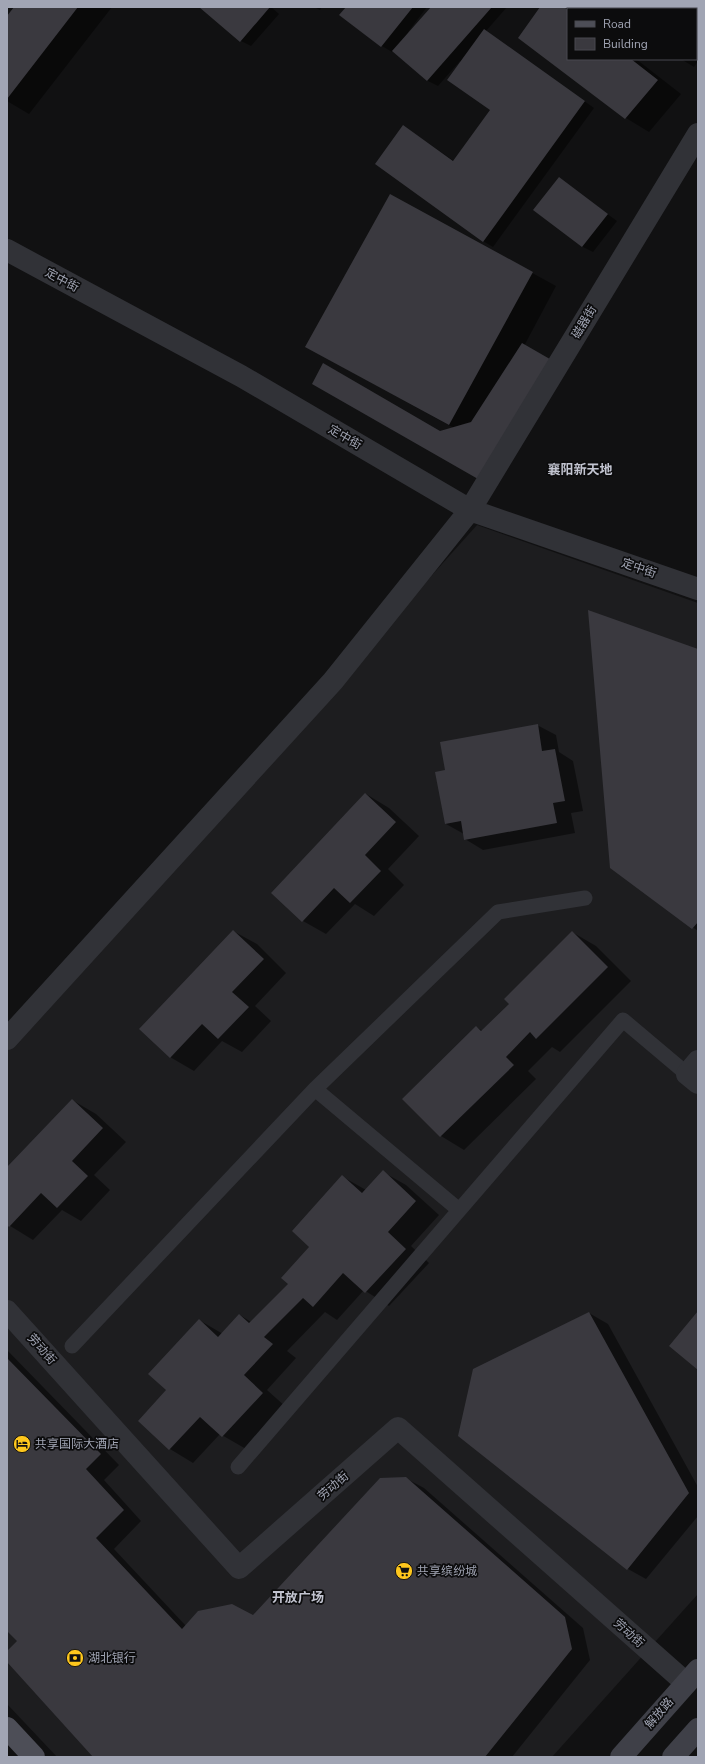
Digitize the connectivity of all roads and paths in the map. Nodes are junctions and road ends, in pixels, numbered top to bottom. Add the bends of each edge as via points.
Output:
1 (698, 134) edge
2 (7, 250) edge
3 (470, 510) junction
4 (698, 589) edge
5 (585, 898) dead end
6 (7, 1039) edge
7 (694, 1072) edge
8 (315, 1089) junction
9 (459, 1210) junction
10 (7, 1311) edge
11 (72, 1346) dead end
12 (238, 1467) dead end
13 (692, 1676) edge
14 (7, 1728) edge
15 (698, 1729) edge
16 (34, 1757) edge
17 (621, 1757) edge
18 (674, 1757) edge

1 - 3 street, 磁器街
2 - 3 street, 定中街 via 241,376
3 - 4 street, 定中街
3 - 6 street, 磁器街 via 333,681
5 - 8 lane via 498,912
7 - 9 lane via 623,1020
8 - 9 lane
8 - 11 lane
9 - 12 lane
10 - 13 street, 劳动街 via 239,1568 398,1428
13 - 17 main road, 解放路
14 - 16 main road
15 - 18 main road

